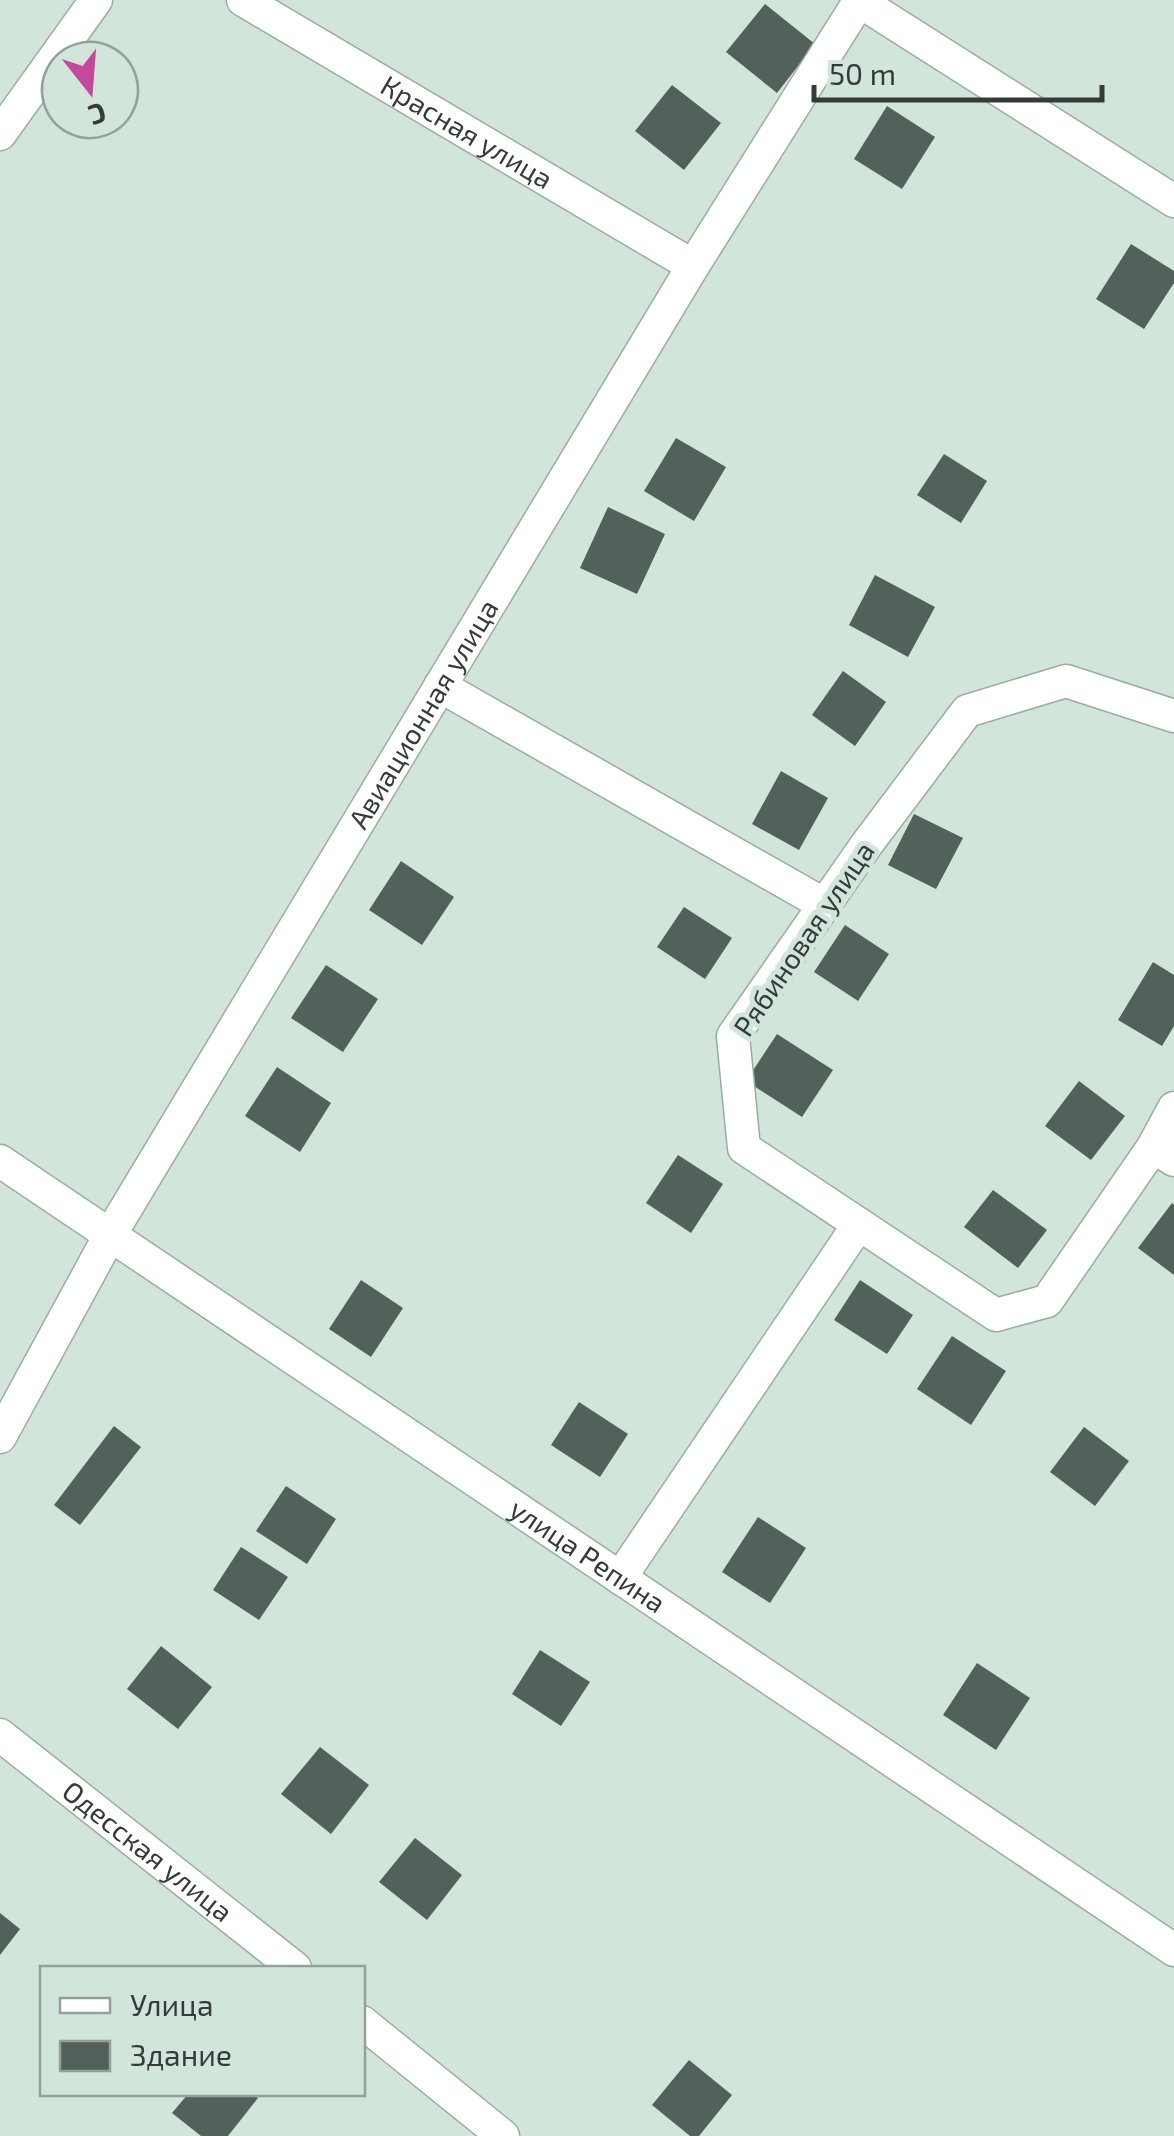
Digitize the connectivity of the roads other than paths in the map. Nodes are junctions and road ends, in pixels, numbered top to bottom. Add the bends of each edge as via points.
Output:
1 (96, 0) edge
2 (243, 0) edge
3 (859, 1) edge
4 (0, 134) edge
5 (1174, 201) edge
6 (693, 266) junction
7 (440, 686) junction
8 (1174, 716) edge
9 (825, 905) junction
10 (1174, 1108) edge
11 (1164, 1154) edge
12 (0, 1161) edge
13 (859, 1224) junction
14 (110, 1234) junction
15 (0, 1436) edge
16 (620, 1578) junction
17 (0, 1735) edge
18 (1171, 1942) edge
19 (292, 1966) edge
20 (365, 2024) edge
21 (504, 2136) edge

1 - 4 street
2 - 6 street, Красная улица
3 - 5 street
3 - 6 street, Авиационная улица
6 - 7 street, Авиационная улица
7 - 9 street
7 - 14 street, Авиационная улица
8 - 9 street, Рябиновая улица via 1066,681 967,711
9 - 13 street, Рябиновая улица via 734,1036 744,1148
10 - 11 street, Рябиновая улица
11 - 13 street, Рябиновая улица via 1047,1301 996,1314
12 - 14 street, улица Репина
13 - 16 street
14 - 15 street, Авиационная улица
14 - 16 street, улица Репина
16 - 18 street, улица Репина
17 - 19 street, Одесская улица
20 - 21 street

